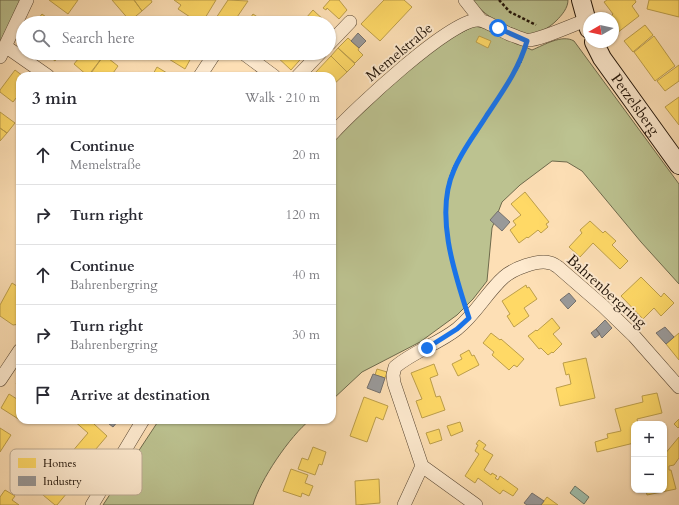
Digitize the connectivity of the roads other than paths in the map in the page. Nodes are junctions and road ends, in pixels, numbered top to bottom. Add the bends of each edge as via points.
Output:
1 (27, 0) edge
2 (465, 0) edge
3 (581, 0) edge
4 (584, 12) edge
5 (20, 16) edge
6 (480, 19) junction
7 (350, 22) dead end
8 (16, 24) edge
9 (583, 25) edge
10 (336, 37) edge
11 (597, 48) edge
12 (3, 52) edge
13 (16, 59) edge
14 (18, 60) edge
15 (210, 60) edge
16 (252, 60) edge
17 (313, 60) edge
18 (40, 72) edge
19 (203, 72) edge
20 (269, 72) edge
21 (302, 72) edge
22 (336, 130) edge
23 (679, 165) edge
24 (16, 356) edge
25 (0, 380) edge
26 (679, 387) edge
27 (141, 424) edge
28 (126, 449) edge
29 (422, 466) junction
30 (98, 495) edge
31 (92, 505) edge
32 (404, 505) edge
33 (476, 505) edge

1 - 5 street
2 - 6 street
3 - 4 main road
6 - 9 street via 527,41
6 - 22 street, Memelstraße via 458,26 431,45
7 - 10 street
8 - 12 street
11 - 23 main road, Petzelsberg
12 - 13 street
14 - 18 street
15 - 19 street
16 - 20 street
17 - 21 street
24 - 25 street
26 - 29 street, Bahrenbergring via 634,336 558,267 549,262 531,264 504,277 457,329 398,364 394,370 394,383
27 - 28 street
29 - 32 street
29 - 33 street
30 - 31 street

